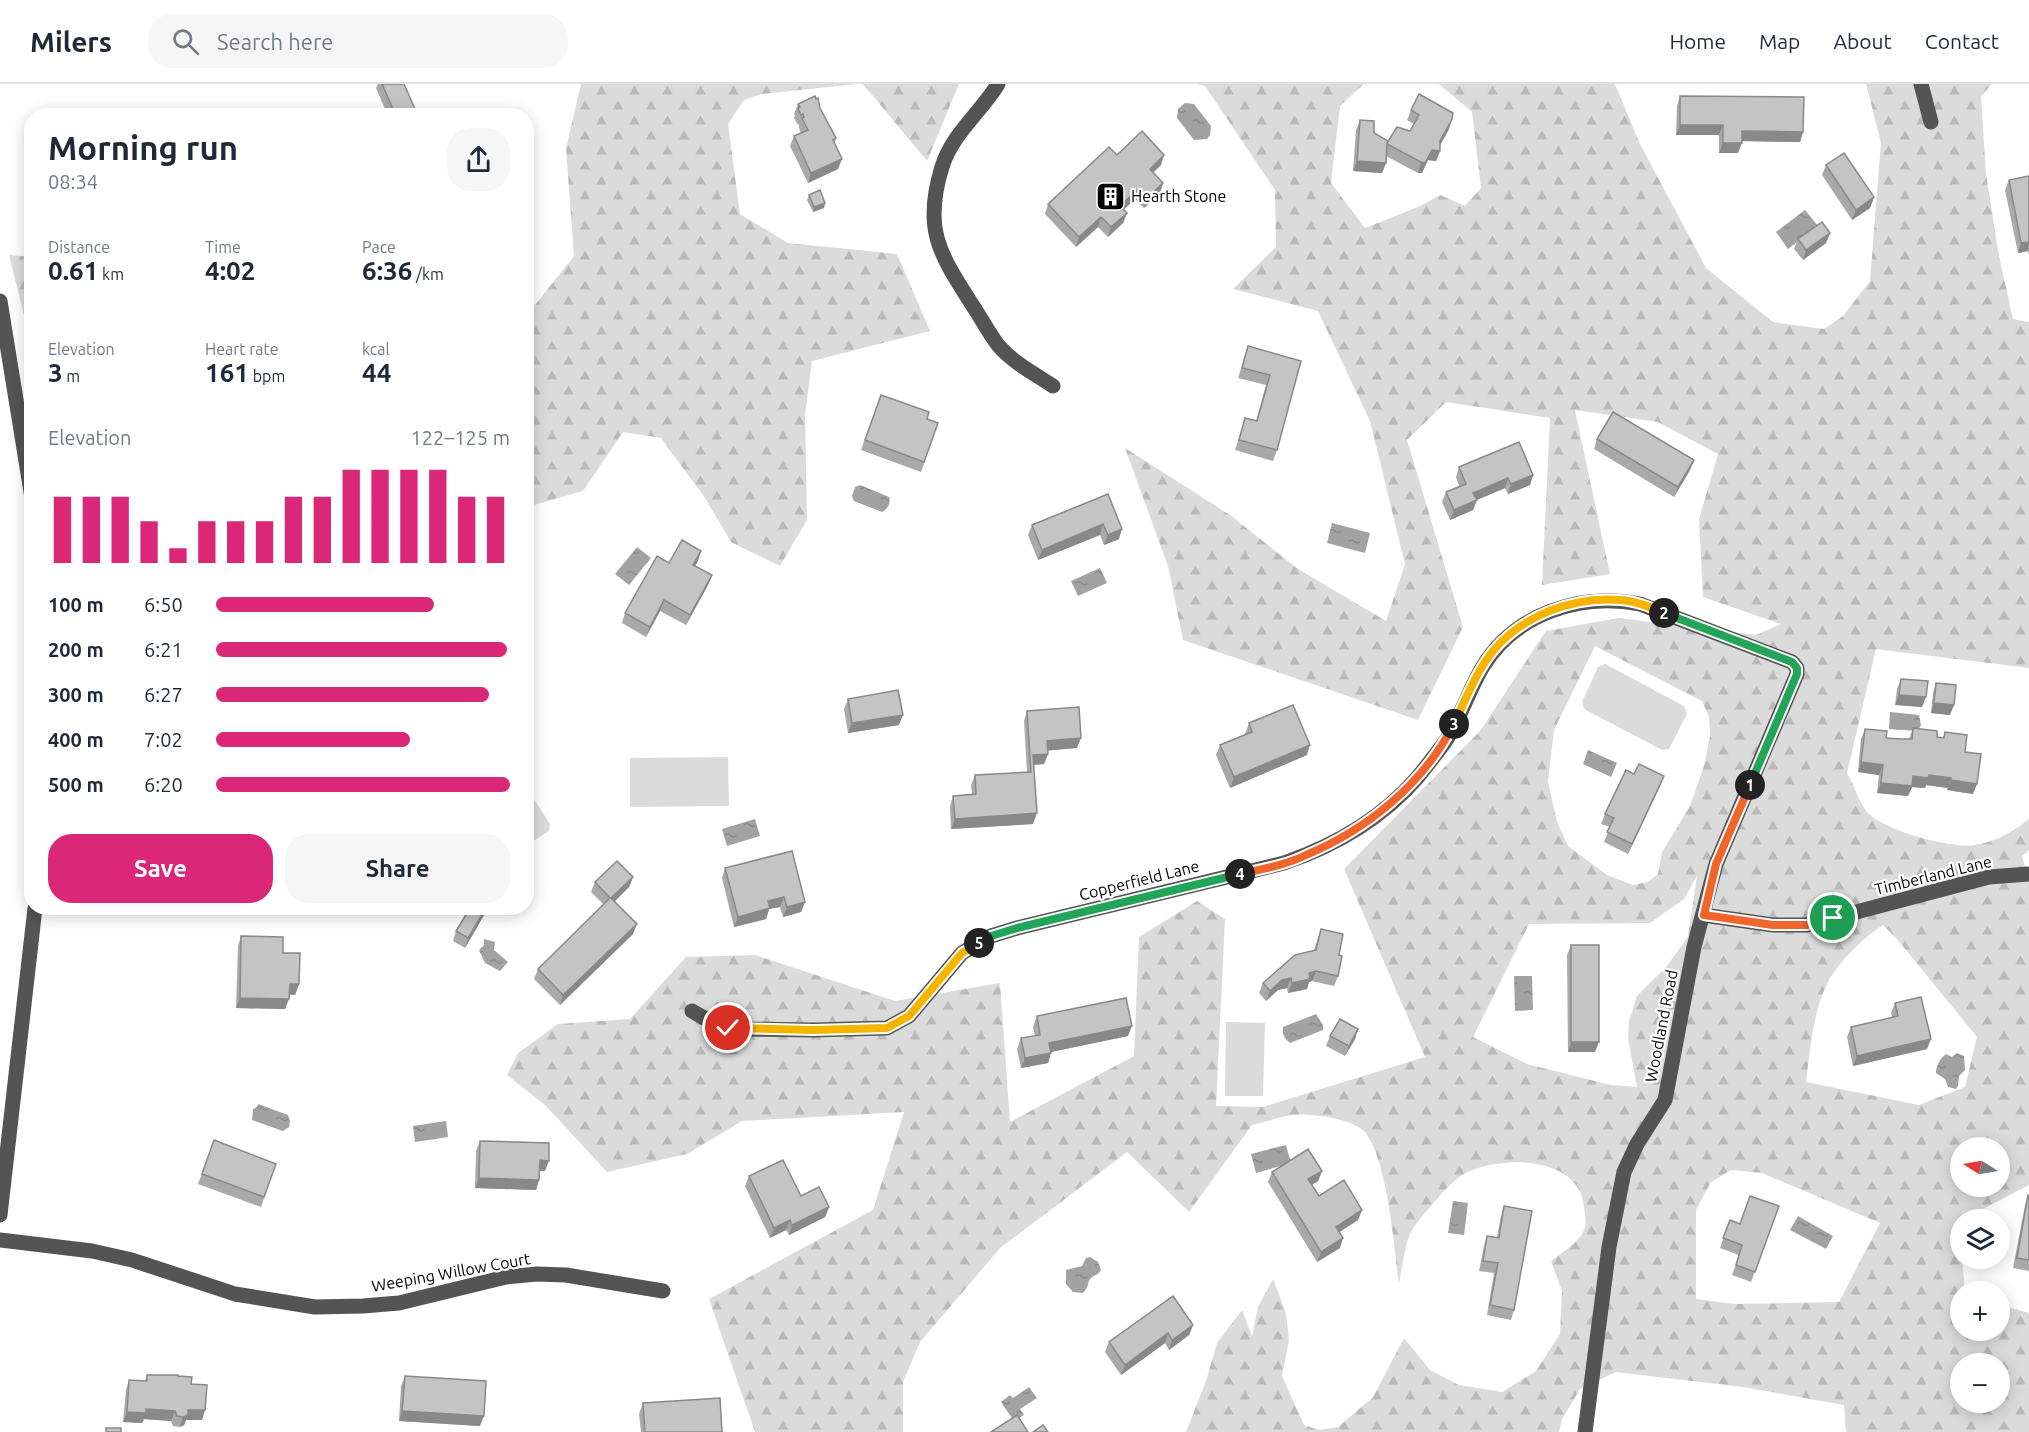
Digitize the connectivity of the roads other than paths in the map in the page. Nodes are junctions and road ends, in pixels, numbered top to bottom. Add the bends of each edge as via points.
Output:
1 (998, 84) edge
2 (1921, 84) edge
3 (1931, 122) dead end
4 (0, 301) edge
5 (1053, 386) dead end
6 (24, 449) edge
7 (1797, 668) joint
8 (2029, 874) edge
9 (34, 915) edge
10 (1704, 915) junction
11 (692, 1011) dead end
12 (0, 1215) edge
13 (0, 1240) edge
14 (663, 1291) dead end
15 (1585, 1432) edge

1 - 5 street via 955,140 942,166 934,208 935,232 949,268 999,346
2 - 3 street
4 - 6 street
7 - 10 street, Woodland Road via 1716,864
7 - 11 street, Copperfield Lane via 1792,662 1640,604 1589,600 1564,605 1509,635 1494,651 1445,741 1416,779 1383,811 1306,855 991,936 962,953 909,1016 887,1028 736,1029
8 - 10 street, Timberland Lane via 1989,877 1807,925 1773,925
9 - 12 street
10 - 15 street, Woodland Road via 1694,947 1665,1100 1637,1144 1620,1188
13 - 14 street, Weeping Willow Court via 92,1251 235,1294 315,1307 399,1303 506,1277 537,1274 567,1275

